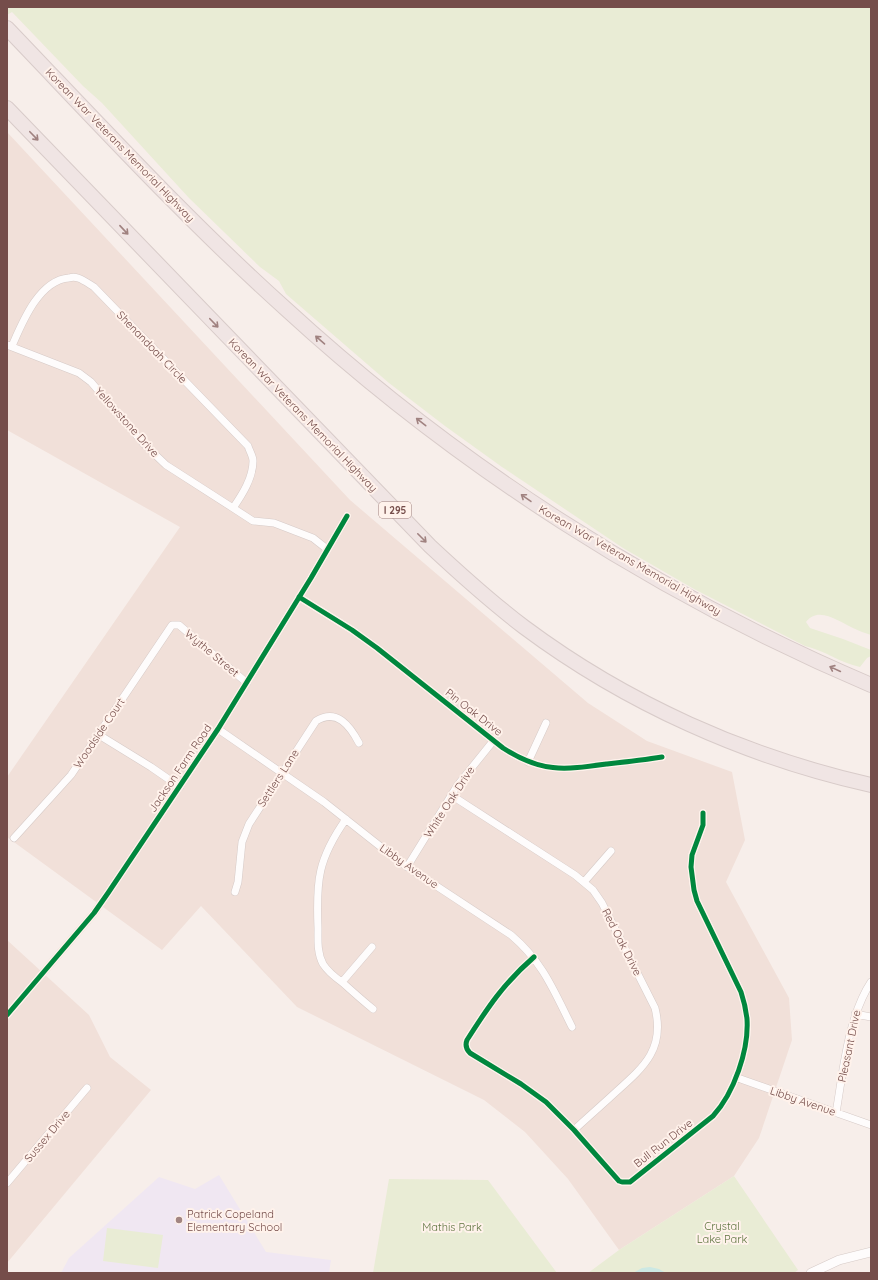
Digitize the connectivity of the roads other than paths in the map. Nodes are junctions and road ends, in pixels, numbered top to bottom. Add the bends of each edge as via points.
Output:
1 (7, 28) edge
2 (7, 108) edge
3 (9, 346) edge
4 (233, 508) junction
5 (347, 516) dead end
6 (327, 549) junction
7 (299, 597) junction
8 (177, 624) joint
9 (247, 683) junction
10 (871, 685) edge
11 (546, 723) dead end
12 (218, 729) junction
13 (99, 735) junction
14 (494, 740) junction
15 (359, 743) dead end
16 (662, 757) dead end
17 (528, 762) junction
18 (282, 772) junction
19 (871, 785) edge
20 (180, 788) junction
21 (451, 795) junction
22 (703, 813) dead end
23 (346, 819) junction
24 (14, 838) dead end
25 (612, 851) dead end
26 (408, 867) junction
27 (584, 882) junction
28 (235, 892) dead end
29 (372, 947) dead end
30 (534, 957) junction
31 (342, 982) junction
32 (871, 982) edge
33 (374, 1009) dead end
34 (855, 1014) junction
35 (7, 1015) edge
36 (871, 1017) edge
37 (572, 1027) dead end
38 (735, 1077) junction
39 (87, 1088) dead end
40 (836, 1113) junction
41 (871, 1125) edge
42 (574, 1130) junction
43 (7, 1183) edge
44 (871, 1252) edge
45 (811, 1273) edge

10 -> 1 highway, Korean War Veterans Memorial Highway via 790,649 661,581 549,514 428,427 342,359 246,273
2 -> 19 highway, Korean War Veterans Memorial Highway / I 295 via 421,537 468,582 511,617 601,678 680,720 782,760
3 - 4 street, Yellowstone Drive via 79,373 91,382 143,443 166,465
3 - 4 street, Shenandoah Circle via 44,289 63,278 77,277 86,281 248,446 253,460 250,478
4 - 6 street, Yellowstone Drive via 253,521 274,524 313,538
5 - 6 street, Jackson Farm Road
6 - 7 street, Jackson Farm Road
7 - 9 street, Jackson Farm Road
7 - 14 street, Pin Oak Drive via 377,648
8 - 9 street, Wythe Street
8 - 13 street, Woodside Court via 170,627
9 - 12 street, Jackson Farm Road
11 - 17 street
12 - 18 street, Libby Avenue
12 - 20 street, Jackson Farm Road
13 - 20 street
13 - 24 street, Woodside Court via 61,788
14 - 17 street, Pin Oak Drive
14 - 21 street, White Oak Drive
15 - 18 street, Settlers Lane via 344,722 334,717 324,717 316,721
16 - 17 street, Pin Oak Drive via 573,769 549,768
18 - 23 street, Libby Avenue
18 - 28 street, Settlers Lane via 244,833
20 - 35 street, Jackson Farm Road via 94,913
21 - 26 street, White Oak Drive
21 - 27 street, Red Oak Drive
22 - 38 street, Bull Run Drive via 703,825 692,855 691,879 697,901 744,1003 747,1032
23 - 26 street, Libby Avenue
23 - 31 street via 325,854 318,891 320,958 324,966
25 - 27 street
26 - 30 street, Libby Avenue via 497,924
27 - 42 street, Red Oak Drive via 602,903 645,986 655,1008 658,1033 654,1050 642,1068
29 - 31 street
30 - 37 street, Libby Avenue
30 - 42 street, Bull Run Drive via 499,992 468,1040 466,1048 546,1102
31 - 33 street
32 - 34 street, Pleasant Drive
34 - 36 street
34 - 40 street, Pleasant Drive
38 - 40 street, Libby Avenue
38 - 42 street, Bull Run Drive via 725,1101 713,1116 630,1182 619,1181
39 - 43 street, Sussex Drive
40 - 41 street, Libby Avenue
44 - 45 street via 839,1260

